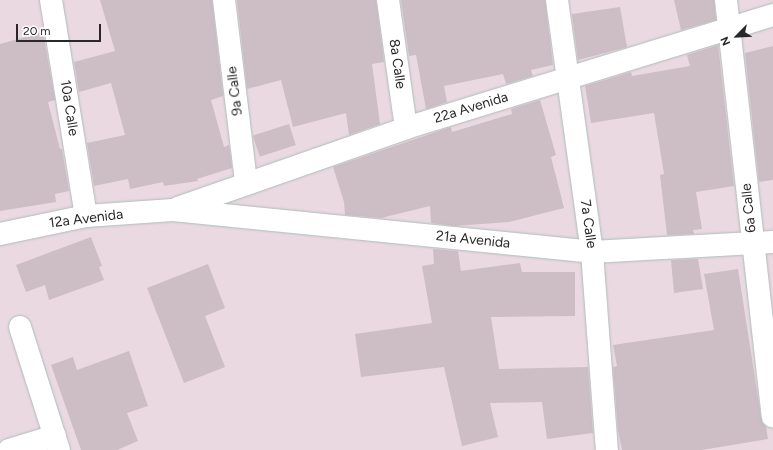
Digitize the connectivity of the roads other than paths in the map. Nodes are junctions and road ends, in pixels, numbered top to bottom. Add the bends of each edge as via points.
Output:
1 (52, 0) edge
2 (224, 0) edge
3 (388, 0) edge
4 (557, 0) edge
5 (726, 0) edge
6 (773, 15) edge
7 (730, 27) junction
8 (566, 78) junction
9 (406, 128) junction
10 (246, 182) junction
11 (173, 210) junction
12 (86, 216) junction
13 (0, 234) edge
14 (763, 243) edge
15 (592, 252) junction
16 (20, 327) dead end
17 (773, 416) edge
18 (57, 443) edge
19 (9, 450) edge
20 (606, 450) edge

1 - 12 street, 10a Calle
2 - 10 street, 9a Calle
3 - 9 street, 8a Calle
4 - 8 street, 7a Calle
5 - 7 street, 6a Calle
6 - 7 street, 22a Avenida
7 - 8 street, 22a Avenida
7 - 14 street, 6a Calle
8 - 9 street, 22a Avenida
8 - 15 street, 7a Calle
9 - 10 street, 22a Avenida
10 - 11 street, 22a Avenida
11 - 12 street, 12a Avenida
11 - 15 street, 21a Avenida
12 - 13 street, 12a Avenida
14 - 15 street, 21a Avenida
14 - 17 street, 6a Calle
15 - 20 street, 7a Calle
16 - 18 street
18 - 19 street

